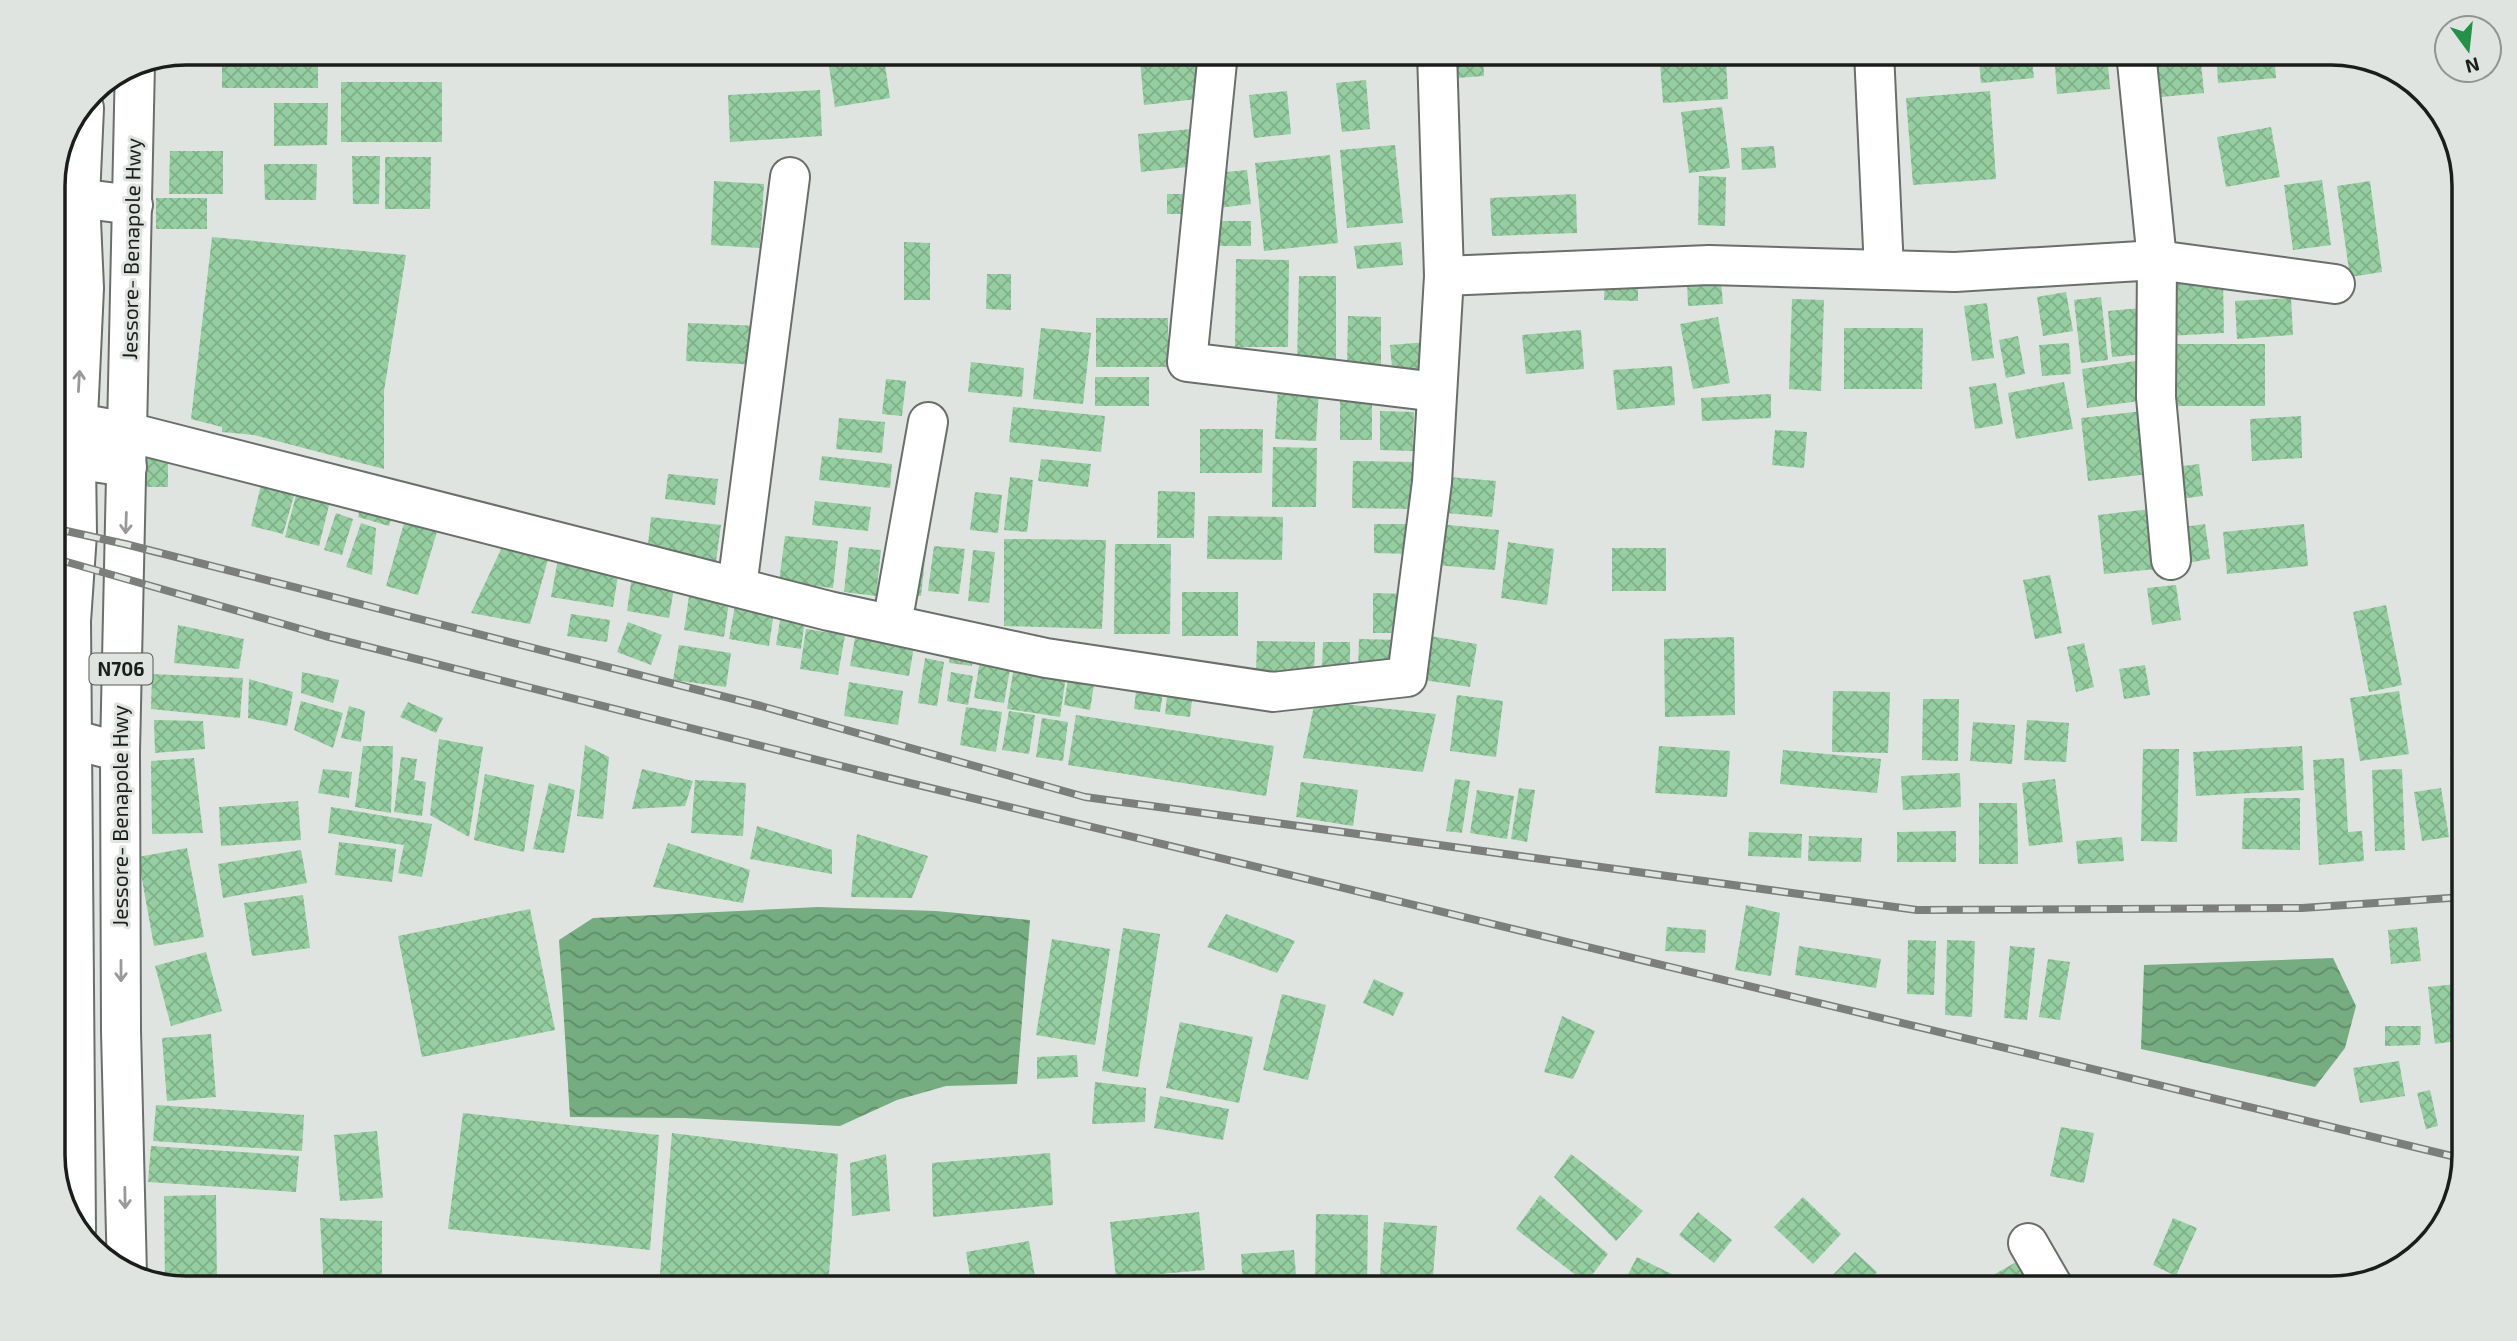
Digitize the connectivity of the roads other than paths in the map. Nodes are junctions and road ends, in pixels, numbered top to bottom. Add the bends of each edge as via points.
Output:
1 (1216, 65) edge
2 (1437, 65) edge
3 (1875, 65) edge
4 (2137, 65) edge
5 (135, 76) edge
6 (80, 127) edge
7 (790, 177) dead end
8 (67, 197) edge
9 (134, 205) junction
10 (2157, 260) junction
11 (1884, 270) junction
12 (1444, 275) junction
13 (2335, 284) dead end
14 (1437, 392) junction
15 (928, 422) dead end
16 (78, 423) junction
17 (127, 450) junction
18 (65, 456) edge
19 (65, 459) edge
20 (65, 465) edge
21 (2171, 560) dead end
22 (737, 587) junction
23 (892, 624) junction
24 (65, 698) edge
25 (65, 738) edge
26 (120, 752) junction
27 (65, 843) edge
28 (75, 1205) edge
29 (2028, 1243) dead end
30 (127, 1261) edge
31 (2047, 1276) edge

1 - 14 main road via 1187,362
2 - 12 main road
3 - 11 main road
4 - 10 main road
5 - 9 main road, Jessore- Benapole Hwy / N706
6 - 8 main road, N706
7 - 22 main road
8 - 9 main road
16 -> 8 main road, N706 via 84,288
9 - 17 main road, Jessore- Benapole Hwy / N706
10 - 11 main road via 1955,272
10 - 13 main road
10 - 21 main road via 2156,397
11 - 12 main road via 1709,265
12 - 14 main road
14 - 23 main road via 1432,482 1407,677 1273,692 1046,658
15 - 23 main road
16 - 17 main road
16 - 18 main road, N706
17 - 19 main road
17 - 22 main road
17 -> 26 main road, Jessore- Benapole Hwy / N706
20 - 24 main road, N706 via 77,534
22 - 23 main road
25 - 26 main road
26 -> 30 main road, Jessore- Benapole Hwy / N706
27 - 28 main road, N706
29 - 31 main road

